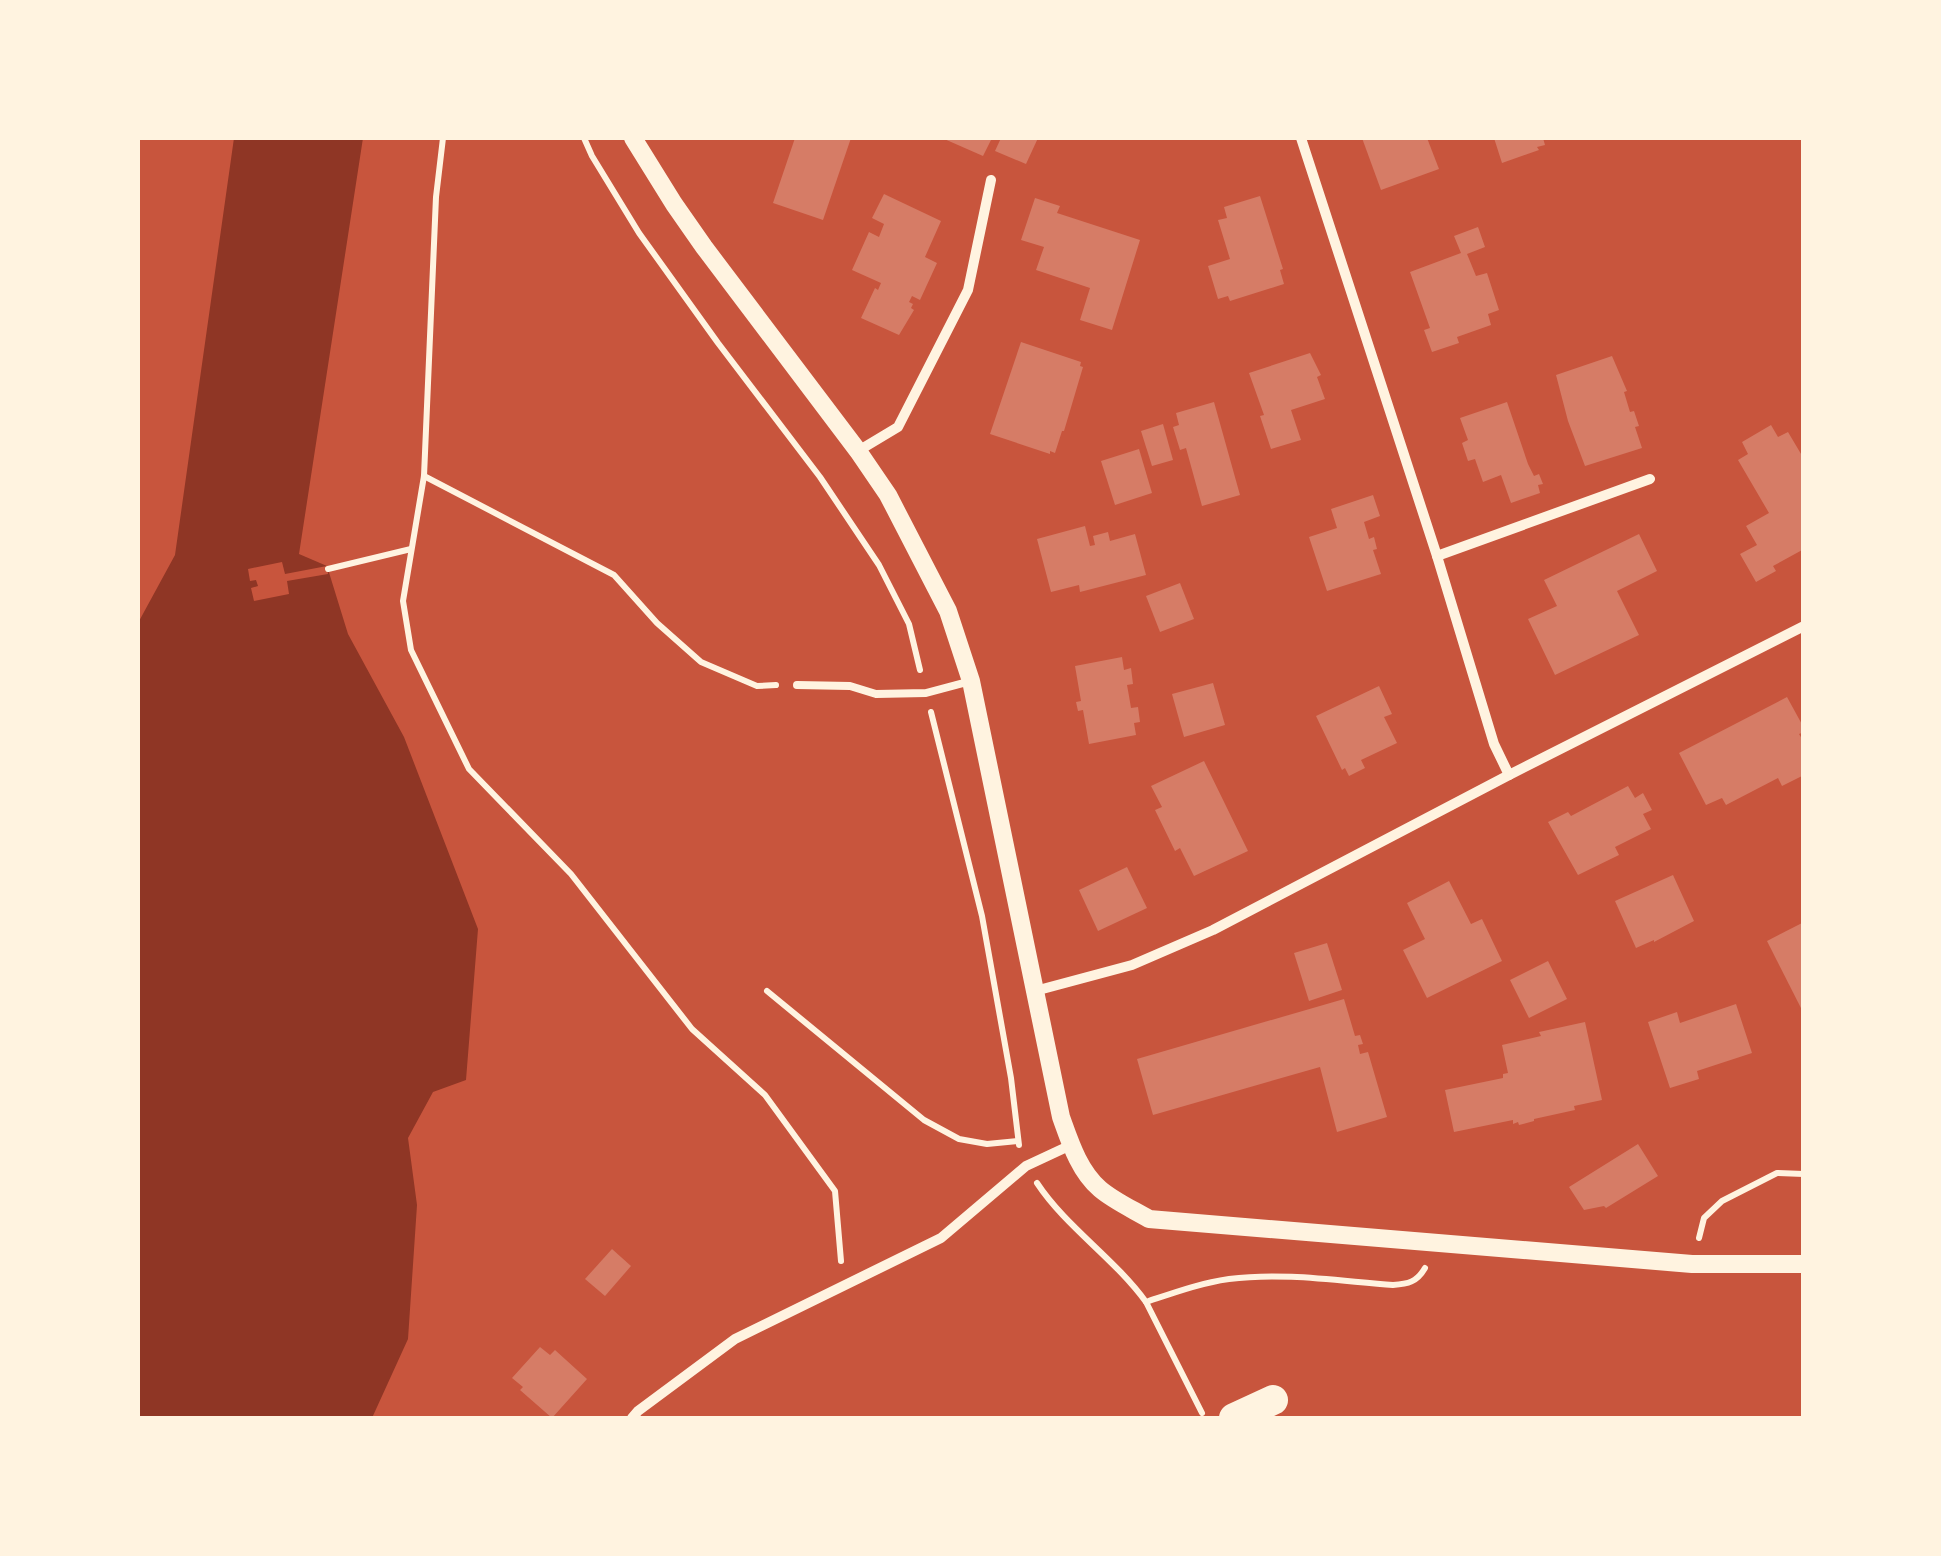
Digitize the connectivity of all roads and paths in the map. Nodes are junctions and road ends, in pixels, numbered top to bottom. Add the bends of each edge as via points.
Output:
1 (443, 138) edge
2 (584, 138) edge
3 (632, 138) edge
4 (1302, 138) edge
5 (990, 180) dead end
6 (650, 226) dead end
7 (639, 232) junction
8 (858, 451) junction
9 (830, 470) dead end
10 (424, 476) junction
11 (820, 477) junction
12 (1650, 478) dead end
13 (411, 549) junction
14 (1436, 556) junction
15 (328, 569) dead end
16 (1804, 626) edge
17 (971, 681) junction
18 (797, 684) joint
19 (926, 693) junction
20 (1508, 775) junction
21 (768, 991) dead end
22 (1035, 991) junction
23 (1018, 1141) junction
24 (1071, 1145) junction
25 (1026, 1166) junction
26 (1804, 1174) edge
27 (1428, 1242) junction
28 (1692, 1264) junction
29 (1804, 1264) edge
30 (842, 1285) junction
31 (1146, 1302) junction
32 (1272, 1400) dead end
33 (632, 1418) edge
34 (1205, 1418) edge
35 (1234, 1418) edge

1 - 10 path
2 - 7 path
3 - 8 street via 704,247
4 - 14 street
5 - 8 street via 968,290 898,427
6 - 7 path
7 - 11 path
8 - 17 street via 948,610
9 - 11 path
10 - 13 path
10 - 18 path via 614,575 701,662 756,686
11 - 19 path via 909,624
12 - 14 street
13 - 15 path
13 - 30 path via 402,601 411,650 469,769 571,874 692,1028 765,1095 835,1191
14 - 20 street
16 - 20 street
17 - 19 lane
17 - 22 street
18 - 19 lane
19 - 23 path via 982,916
20 - 22 street via 1213,930 1132,965
21 - 23 path via 924,1120 959,1140
22 - 24 street
23 - 25 path
24 - 25 street
24 - 27 street via 1099,1189 1150,1220
25 - 30 street via 940,1238
25 - 31 path via 1049,1200
26 - 28 path via 1777,1173 1722,1201 1704,1218
27 - 28 street
27 - 31 path via 1424,1269 1407,1284 1256,1276 1200,1284
28 - 29 street
30 - 33 street via 735,1339
31 - 34 path
32 - 35 highway

